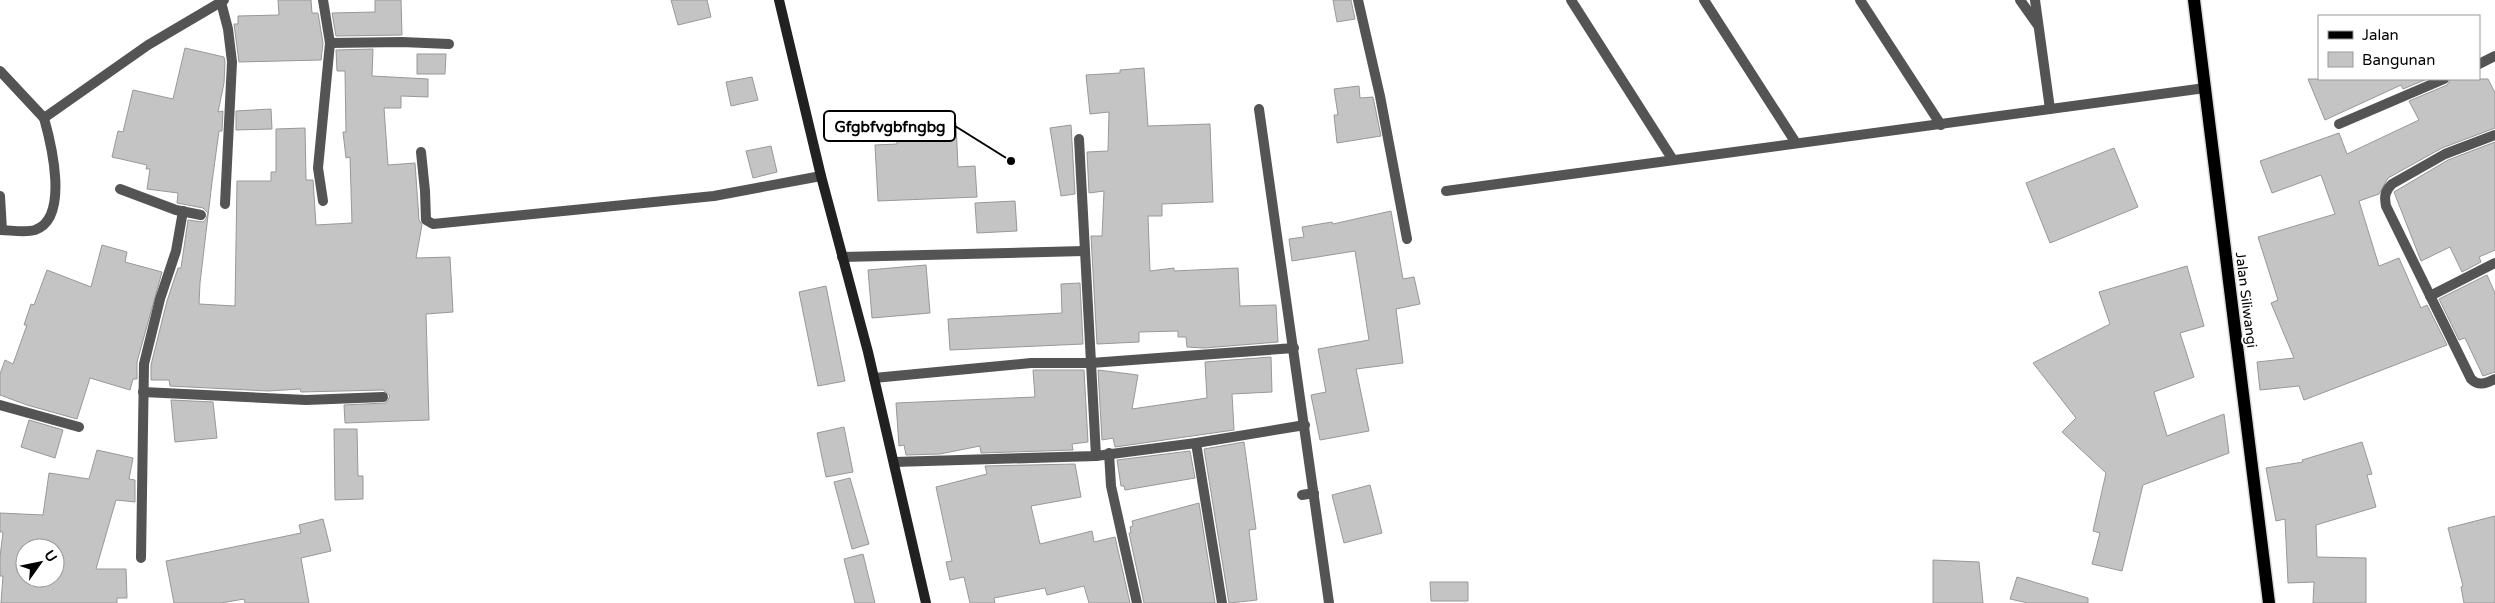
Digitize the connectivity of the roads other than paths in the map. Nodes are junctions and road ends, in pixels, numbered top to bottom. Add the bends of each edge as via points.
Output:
1 (222, 0) edge
2 (323, 0) edge
3 (779, 0) edge
4 (1358, 0) edge
5 (1571, 0) edge
6 (1704, 0) edge
7 (1860, 0) edge
8 (2020, 0) edge
9 (2035, 0) edge
10 (2194, 0) edge
11 (2039, 26) junction
12 (330, 44) junction
13 (449, 44) dead end
14 (2495, 56) edge
15 (2480, 64) edge
16 (0, 71) edge
17 (2442, 80) edge
18 (2205, 88) junction
19 (2050, 109) junction
20 (1259, 110) dead end
21 (44, 118) junction
22 (2339, 124) dead end
23 (1941, 125) junction
24 (2495, 135) edge
25 (1078, 140) dead end
26 (1796, 143) junction
27 (421, 152) dead end
28 (1674, 160) junction
29 (821, 176) junction
30 (120, 189) dead end
31 (1446, 191) dead end
32 (0, 196) edge
33 (324, 200) dead end
34 (225, 204) dead end
35 (183, 212) junction
36 (201, 215) dead end
37 (1, 230) edge
38 (1407, 238) dead end
39 (1084, 251) junction
40 (842, 257) junction
41 (2495, 263) edge
42 (2430, 296) junction
43 (1294, 348) junction
44 (1091, 363) junction
45 (874, 378) junction
46 (2495, 379) edge
47 (143, 392) junction
48 (383, 397) dead end
49 (0, 405) edge
50 (1305, 425) junction
51 (79, 427) dead end
52 (1196, 443) junction
53 (1109, 453) junction
54 (1096, 456) junction
55 (894, 462) junction
56 (1314, 493) junction
57 (1302, 495) dead end
58 (140, 558) dead end
59 (926, 603) edge
60 (1136, 603) edge
61 (1222, 603) edge
62 (1329, 603) edge
63 (2269, 603) edge

1 - 21 street via 148,44
1 - 34 street via 232,62
2 - 12 street
3 - 29 main road
4 - 38 street
5 - 28 street
6 - 26 street
7 - 23 street
8 - 11 street
9 - 11 street
10 - 18 main road, Jalan Siliwangi
11 - 19 street
12 - 13 street
12 - 33 street via 318,168
14 - 15 street
16 - 21 street
17 - 22 street
18 - 19 street
18 - 63 main road, Jalan Siliwangi
19 - 23 street
20 - 43 street
21 - 37 street via 53,150 55,194 50,214 43,225 33,230
23 - 26 street
24 - 42 street via 2446,154 2386,190 2386,206
25 - 39 street
26 - 28 street
27 - 29 street via 426,220 433,224 714,196
28 - 31 street
29 - 40 main road
30 - 35 street
32 - 37 street
35 - 36 street
35 - 47 street via 176,251 144,364
39 - 40 street
39 - 44 street
40 - 45 main road
41 - 42 street
42 - 46 street via 2471,379 2481,384
43 - 44 street
43 - 50 street
44 - 45 street via 1031,363
44 - 54 street
45 - 55 main road
47 - 48 street via 306,400
47 - 58 street
49 - 51 street
50 - 52 street
50 - 56 street
52 - 53 street
52 - 61 street
53 - 54 street
53 - 60 street via 1111,486
54 - 55 street
55 - 59 main road
56 - 57 street
56 - 62 street

